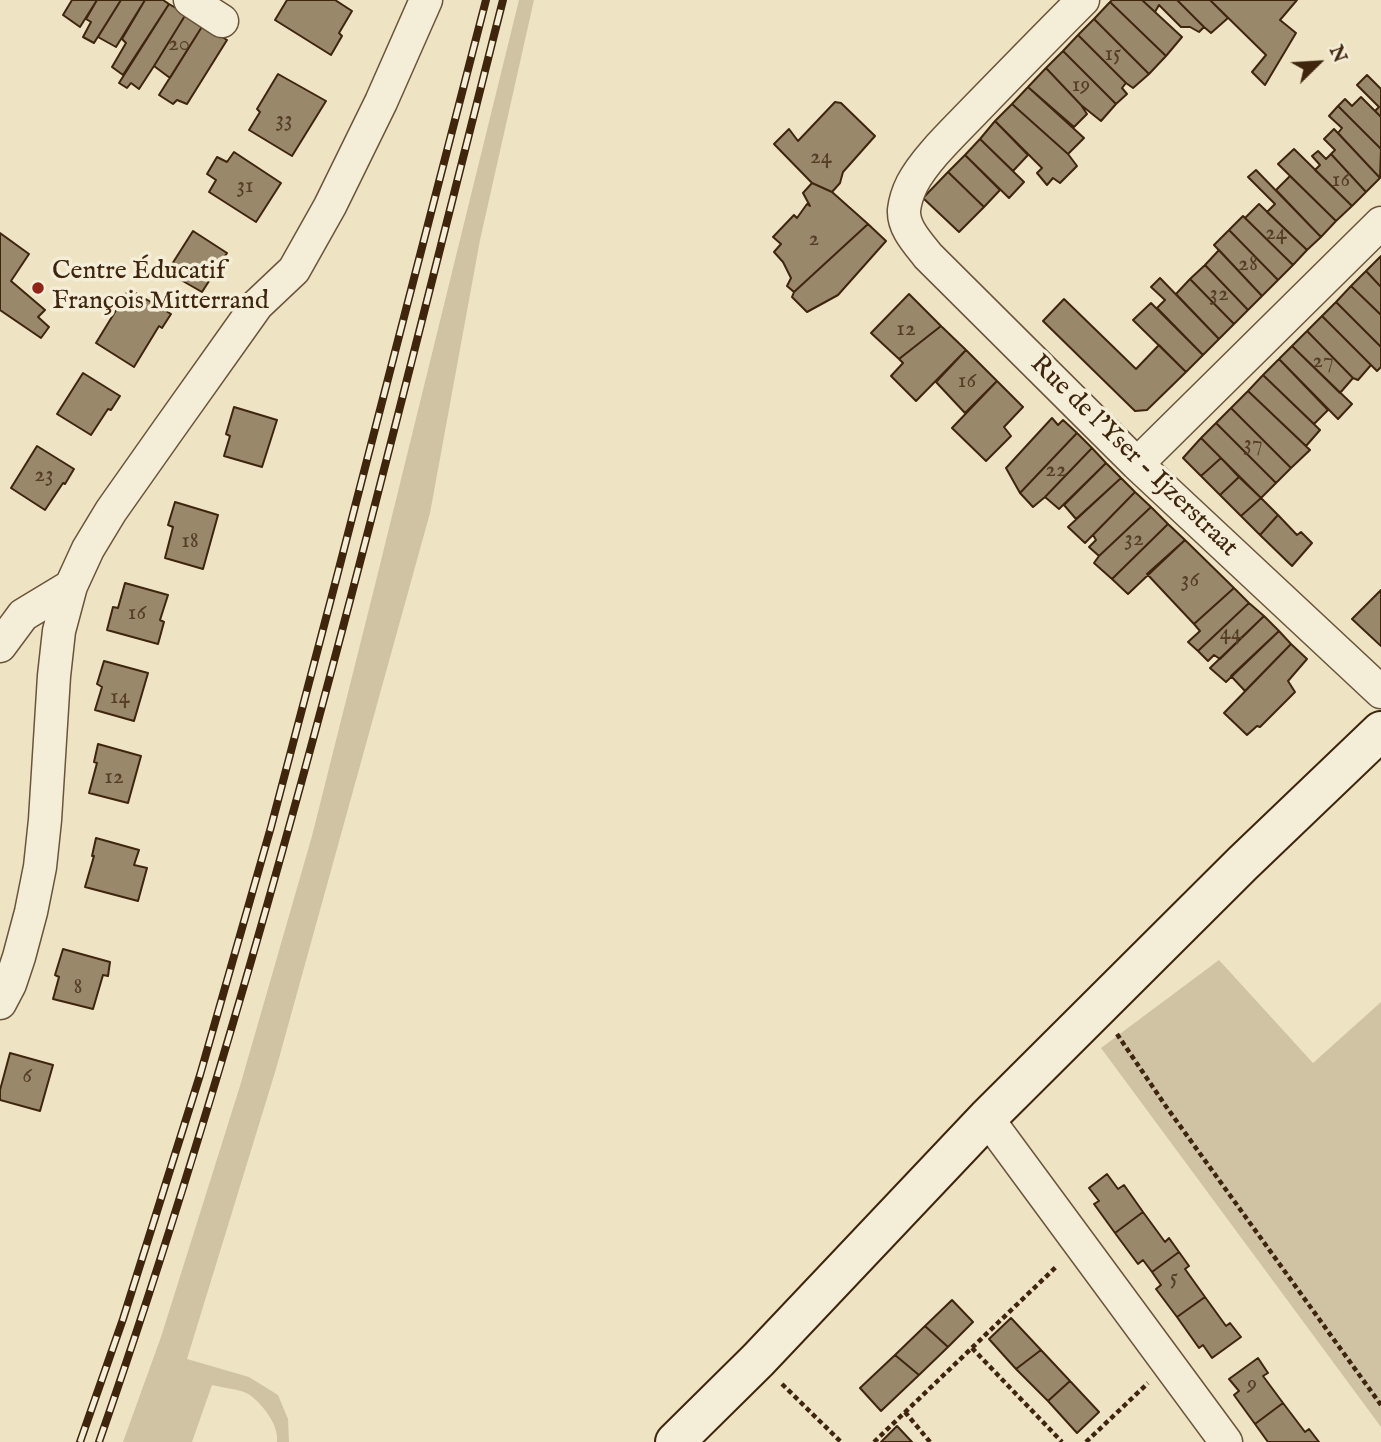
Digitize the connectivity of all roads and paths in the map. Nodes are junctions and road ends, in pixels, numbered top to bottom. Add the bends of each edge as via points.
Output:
1 (190, 0) edge
2 (426, 0) edge
3 (1083, 0) edge
4 (222, 21) dead end
5 (1381, 223) edge
6 (1137, 464) junction
7 (71, 586) junction
8 (0, 646) edge
9 (1381, 692) edge
10 (1381, 731) edge
11 (0, 1003) edge
12 (1101, 1006) junction
13 (987, 1118) junction
14 (1080, 1243) junction
15 (972, 1348) junction
16 (758, 1360) junction
17 (1168, 1363) junction
18 (1381, 1405) edge
19 (905, 1412) junction
20 (1211, 1436) edge
21 (675, 1442) edge
22 (841, 1442) edge
23 (874, 1442) edge
24 (930, 1442) edge
25 (1062, 1442) edge
26 (1086, 1442) edge

1 - 4 street
2 - 7 street via 381,102 294,270 257,305 166,433 111,511
3 - 6 street, Rue de l'Yser - Ijzerstraat via 949,137 912,183 905,222 928,256
5 - 6 street
6 - 9 street, Rue de l'Yser - Ijzerstraat
7 - 8 street via 23,615
7 - 11 street via 54,676 40,867 19,957
10 - 12 main road
12 - 13 main road
12 - 18 path via 1165,1105
13 - 14 street
13 - 16 main road
14 - 15 path
14 - 17 street
15 - 19 path
15 - 25 path
16 - 21 main road
16 - 22 path
17 - 20 street
17 - 26 path
19 - 23 path
19 - 24 path

